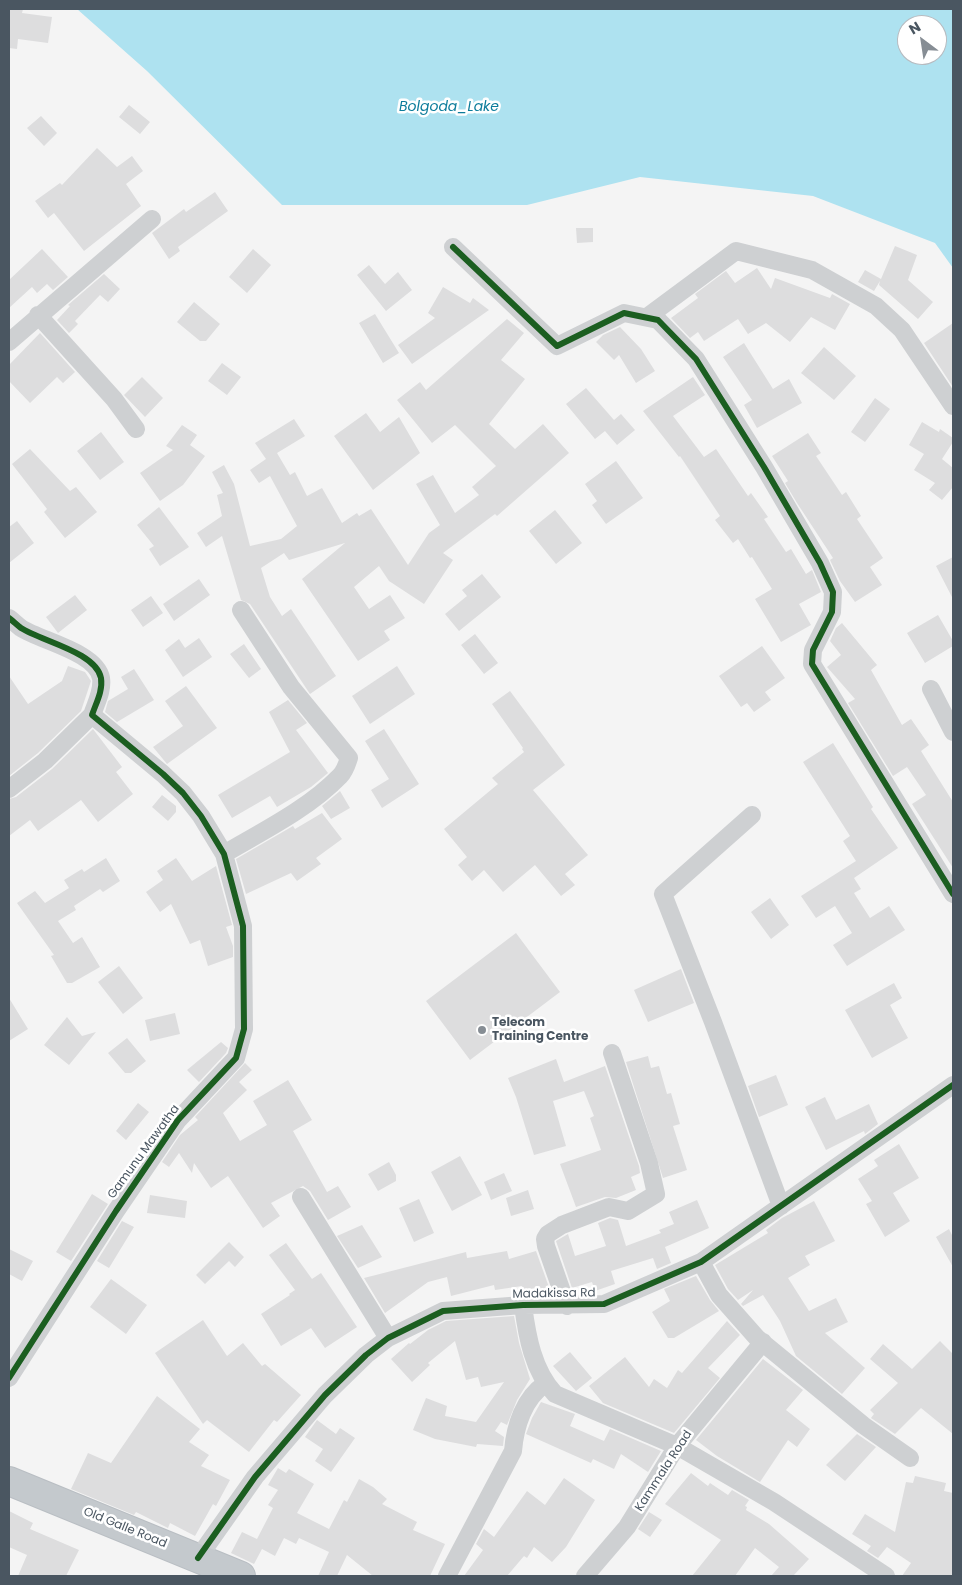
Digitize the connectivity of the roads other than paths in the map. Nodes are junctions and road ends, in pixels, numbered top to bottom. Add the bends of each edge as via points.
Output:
1 (152, 218) dead end
2 (453, 247) dead end
3 (38, 315) junction
4 (647, 317) junction
5 (9, 342) edge
6 (953, 406) edge
7 (136, 429) dead end
8 (241, 610) dead end
9 (9, 618) edge
10 (930, 690) dead end
11 (92, 715) junction
12 (953, 732) edge
13 (9, 790) edge
14 (752, 815) dead end
15 (224, 854) junction
16 (953, 894) edge
17 (612, 1053) dead end
18 (953, 1085) edge
19 (301, 1198) dead end
20 (780, 1206) junction
21 (701, 1262) junction
22 (523, 1305) junction
23 (567, 1306) junction
24 (388, 1338) junction
25 (763, 1342) junction
26 (9, 1378) edge
27 (545, 1384) junction
28 (678, 1446) junction
29 (910, 1458) dead end
30 (9, 1481) edge
31 (198, 1558) junction
32 (240, 1576) edge
33 (447, 1576) edge
34 (585, 1576) edge
35 (886, 1576) edge

1 - 3 street
2 - 4 street via 557,346 624,313
3 - 5 street
3 - 7 street via 114,399
4 - 6 street via 736,251 812,270 876,306 902,330
4 - 16 street via 658,320 696,359 820,563 833,592 832,612 813,650 812,664
8 - 15 street via 291,687 350,758 342,774 309,802
9 - 11 street via 97,668 101,691
10 - 12 street
11 - 13 street via 45,761
11 - 15 street, Gamunu Mawatha via 183,794
14 - 20 street via 663,894
15 - 26 street, Gamunu Mawatha via 243,926 244,1029 236,1058 178,1120
17 - 23 street via 649,1163 656,1194 628,1211 609,1207 548,1234 546,1246
18 - 20 street, Madakissa Rd
19 - 24 street
20 - 21 street, Madakissa Rd
21 - 23 street, Madakissa Rd via 604,1304
21 - 25 street via 719,1295
22 - 23 street, Madakissa Rd
22 - 24 street, Madakissa Rd via 443,1310
22 - 27 street via 527,1337
24 - 31 street, Madakissa Rd via 325,1395 255,1477
25 - 28 street, Kammala Road
25 - 29 street via 863,1425
27 - 28 street via 555,1394
27 - 33 street via 534,1391 523,1410 514,1432 513,1450
28 - 34 street, Kammala Road via 628,1527
28 - 35 street via 774,1502
30 - 31 highway, Old Galle Road
31 - 32 highway, Old Galle Road

